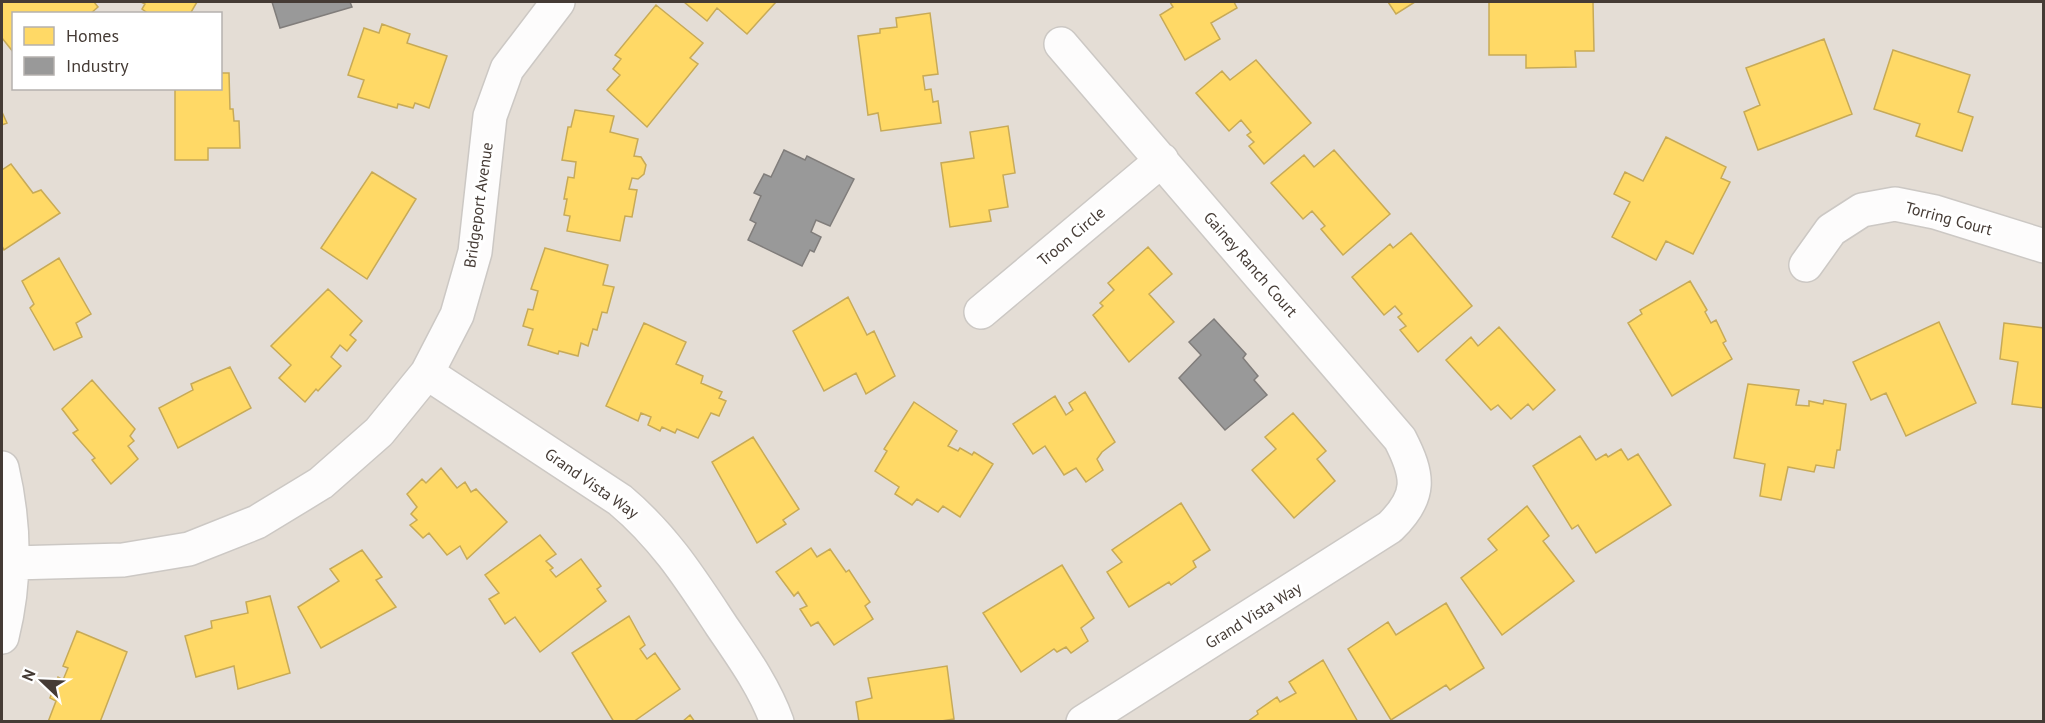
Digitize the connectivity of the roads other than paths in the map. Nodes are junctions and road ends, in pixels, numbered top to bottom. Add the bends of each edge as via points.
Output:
1 (543, 7) edge
2 (1061, 44) dead end
3 (1162, 160) junction
4 (2043, 246) edge
5 (1806, 265) dead end
6 (981, 312) dead end
7 (427, 373) junction
8 (2, 468) edge
9 (1412, 496) joint
10 (13, 563) junction
11 (2, 637) edge
12 (777, 722) edge
13 (1083, 722) edge

1 - 7 street, Bridgeport Avenue via 507,69 490,116 475,252 457,315
2 - 3 street, Gainey Ranch Court
3 - 6 street, Troon Circle
3 - 9 street, Gainey Ranch Court via 1400,439 1413,464
4 - 5 street, Torring Court via 1935,212 1895,204 1862,210 1831,230
7 - 10 street, Bridgeport Avenue via 379,432 321,483 257,522 189,549 123,560
7 - 12 street, Grand Vista Way via 646,521 672,550 745,660
8 - 10 street
9 - 13 street, Grand Vista Way via 1403,514 1390,527
10 - 11 street

